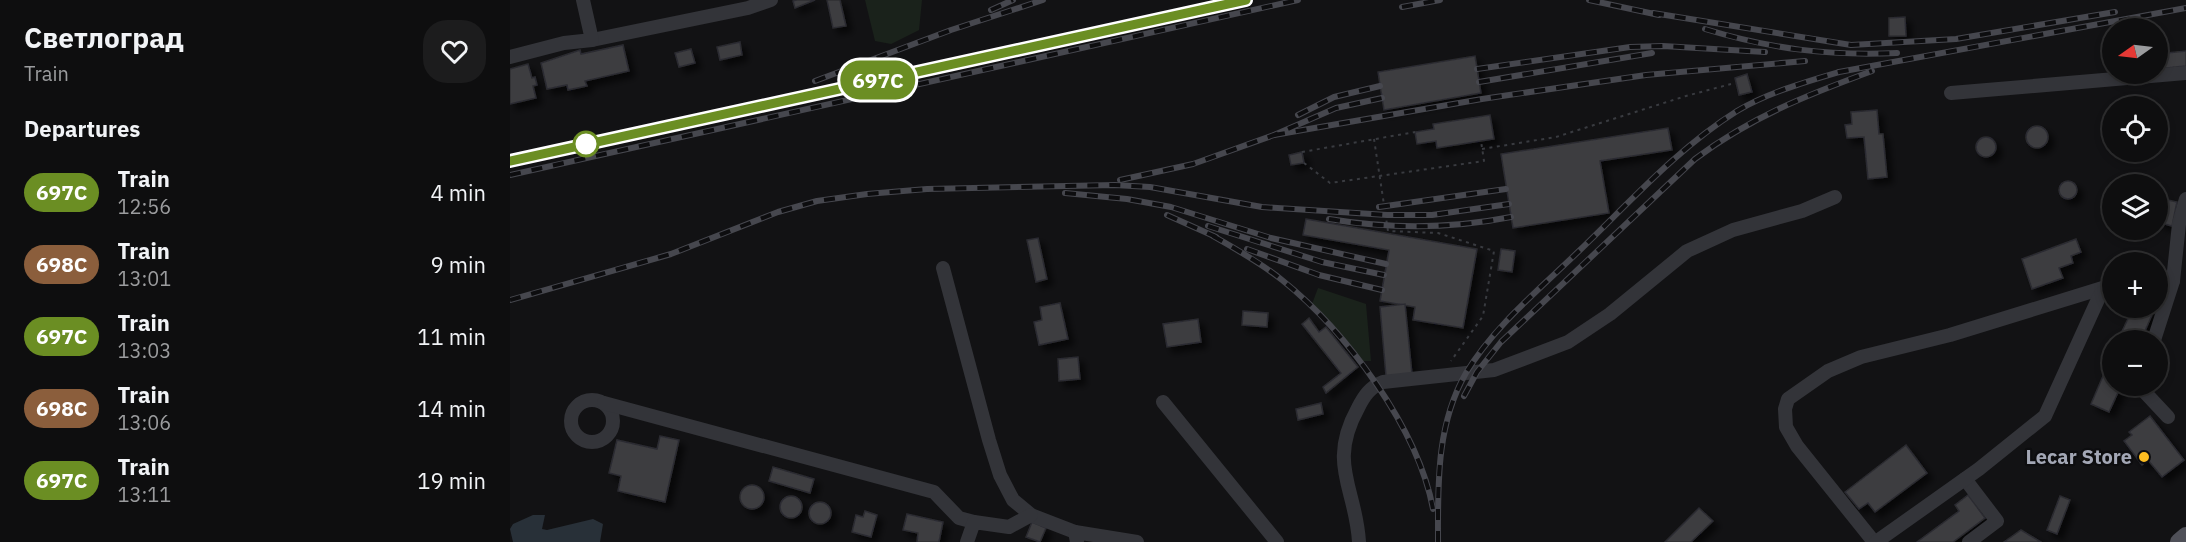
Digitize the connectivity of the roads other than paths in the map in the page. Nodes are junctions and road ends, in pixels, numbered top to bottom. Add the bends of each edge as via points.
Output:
1 (583, 0) edge
2 (771, 0) edge
3 (592, 40) junction
4 (510, 57) edge
5 (2186, 73) edge
6 (1951, 93) dead end
7 (1835, 197) dead end
8 (2185, 201) edge
9 (943, 268) dead end
10 (2168, 280) edge
11 (2173, 281) junction
12 (2102, 288) edge
13 (2102, 293) edge
14 (2157, 330) edge
15 (2149, 396) edge
16 (1163, 402) dead end
17 (604, 403) dead end
18 (2169, 417) dead end
19 (1965, 479) junction
20 (1031, 515) junction
21 (974, 522) junction
22 (2186, 536) edge
23 (1076, 537) edge
24 (967, 542) edge
25 (1137, 542) edge
26 (1277, 542) edge
27 (1359, 542) edge
28 (1875, 542) edge
29 (1969, 542) edge
30 (2179, 542) edge

1 - 3 street
2 - 3 street
3 - 4 street
5 - 6 street
7 - 27 street via 1733,230 1687,251 1610,314 1568,342 1494,370 1377,385 1363,399 1349,426 1343,456
8 - 11 street
9 - 20 street via 1000,475 1012,500
10 - 11 street
11 - 14 street
12 - 28 street via 1950,335 1861,357 1828,371 1788,399 1786,427 1797,446
13 - 19 street via 2045,416
15 - 18 street
16 - 26 street
17 - 21 street via 934,492 959,518
19 - 28 street
19 - 29 street via 1997,521
20 - 21 street via 1009,527
20 - 23 street
21 - 24 street
22 - 30 main road
23 - 25 street

